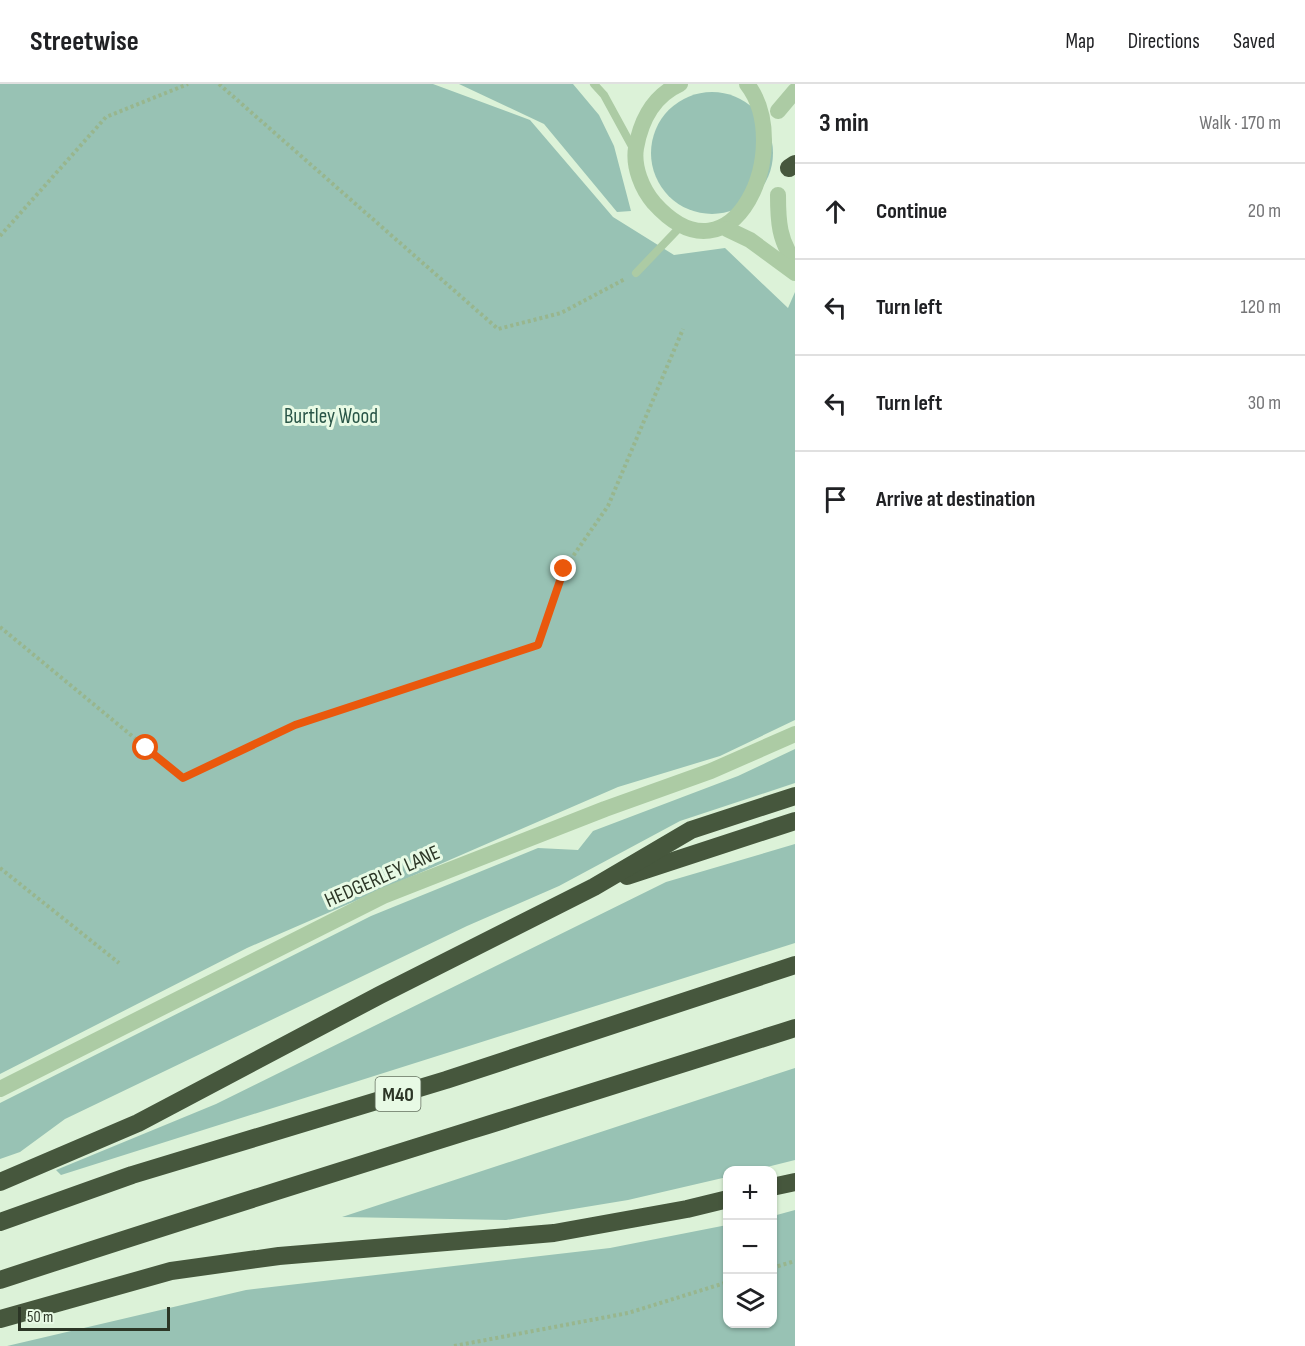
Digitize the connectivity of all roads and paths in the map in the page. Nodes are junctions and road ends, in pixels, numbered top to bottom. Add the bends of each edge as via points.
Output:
1 (188, 84) edge
2 (219, 84) edge
3 (594, 84) edge
4 (680, 84) edge
5 (747, 84) edge
6 (795, 92) edge
7 (778, 111) junction
8 (786, 128) dead end
9 (635, 153) junction
10 (791, 160) edge
11 (778, 195) junction
12 (682, 224) junction
13 (727, 229) junction
14 (0, 236) edge
15 (795, 262) edge
16 (636, 273) joint
17 (795, 273) edge
18 (683, 329) dead end
19 (0, 627) edge
20 (795, 734) edge
21 (795, 796) edge
22 (795, 821) edge
23 (0, 868) edge
24 (594, 887) junction
25 (119, 963) dead end
26 (795, 965) edge
27 (795, 1028) edge
28 (0, 1089) edge
29 (0, 1182) edge
30 (795, 1182) edge
31 (777, 1186) edge
32 (723, 1200) edge
33 (0, 1222) edge
34 (795, 1261) edge
35 (777, 1266) edge
36 (0, 1280) edge
37 (723, 1284) edge
38 (0, 1318) edge
39 (454, 1346) edge

1 - 14 path via 106,117
2 - 16 path via 498,329 561,314
3 - 9 lane via 607,100
4 - 9 street via 651,106 639,128
5 - 7 street via 761,92
6 - 7 street
7 - 8 street
9 - 12 street via 638,175 648,196 663,213
10 - 11 street
11 - 13 street via 760,214
11 - 15 street via 778,223 784,248
12 - 13 street via 704,230
12 - 16 lane
13 - 17 street via 750,240
18 - 19 path via 608,506 564,569 538,645 295,725 183,778
20 - 28 street, HEDGERLEY LANE via 711,771 383,896
21 - 24 highway via 691,830
22 - 24 highway
23 - 25 path
24 - 29 highway via 138,1123
26 - 33 highway, M40 via 446,1080 132,1175
27 - 36 highway
30 - 31 highway
32 - 38 highway via 554,1233 279,1256 171,1271
34 - 35 path
37 - 39 path via 628,1313

